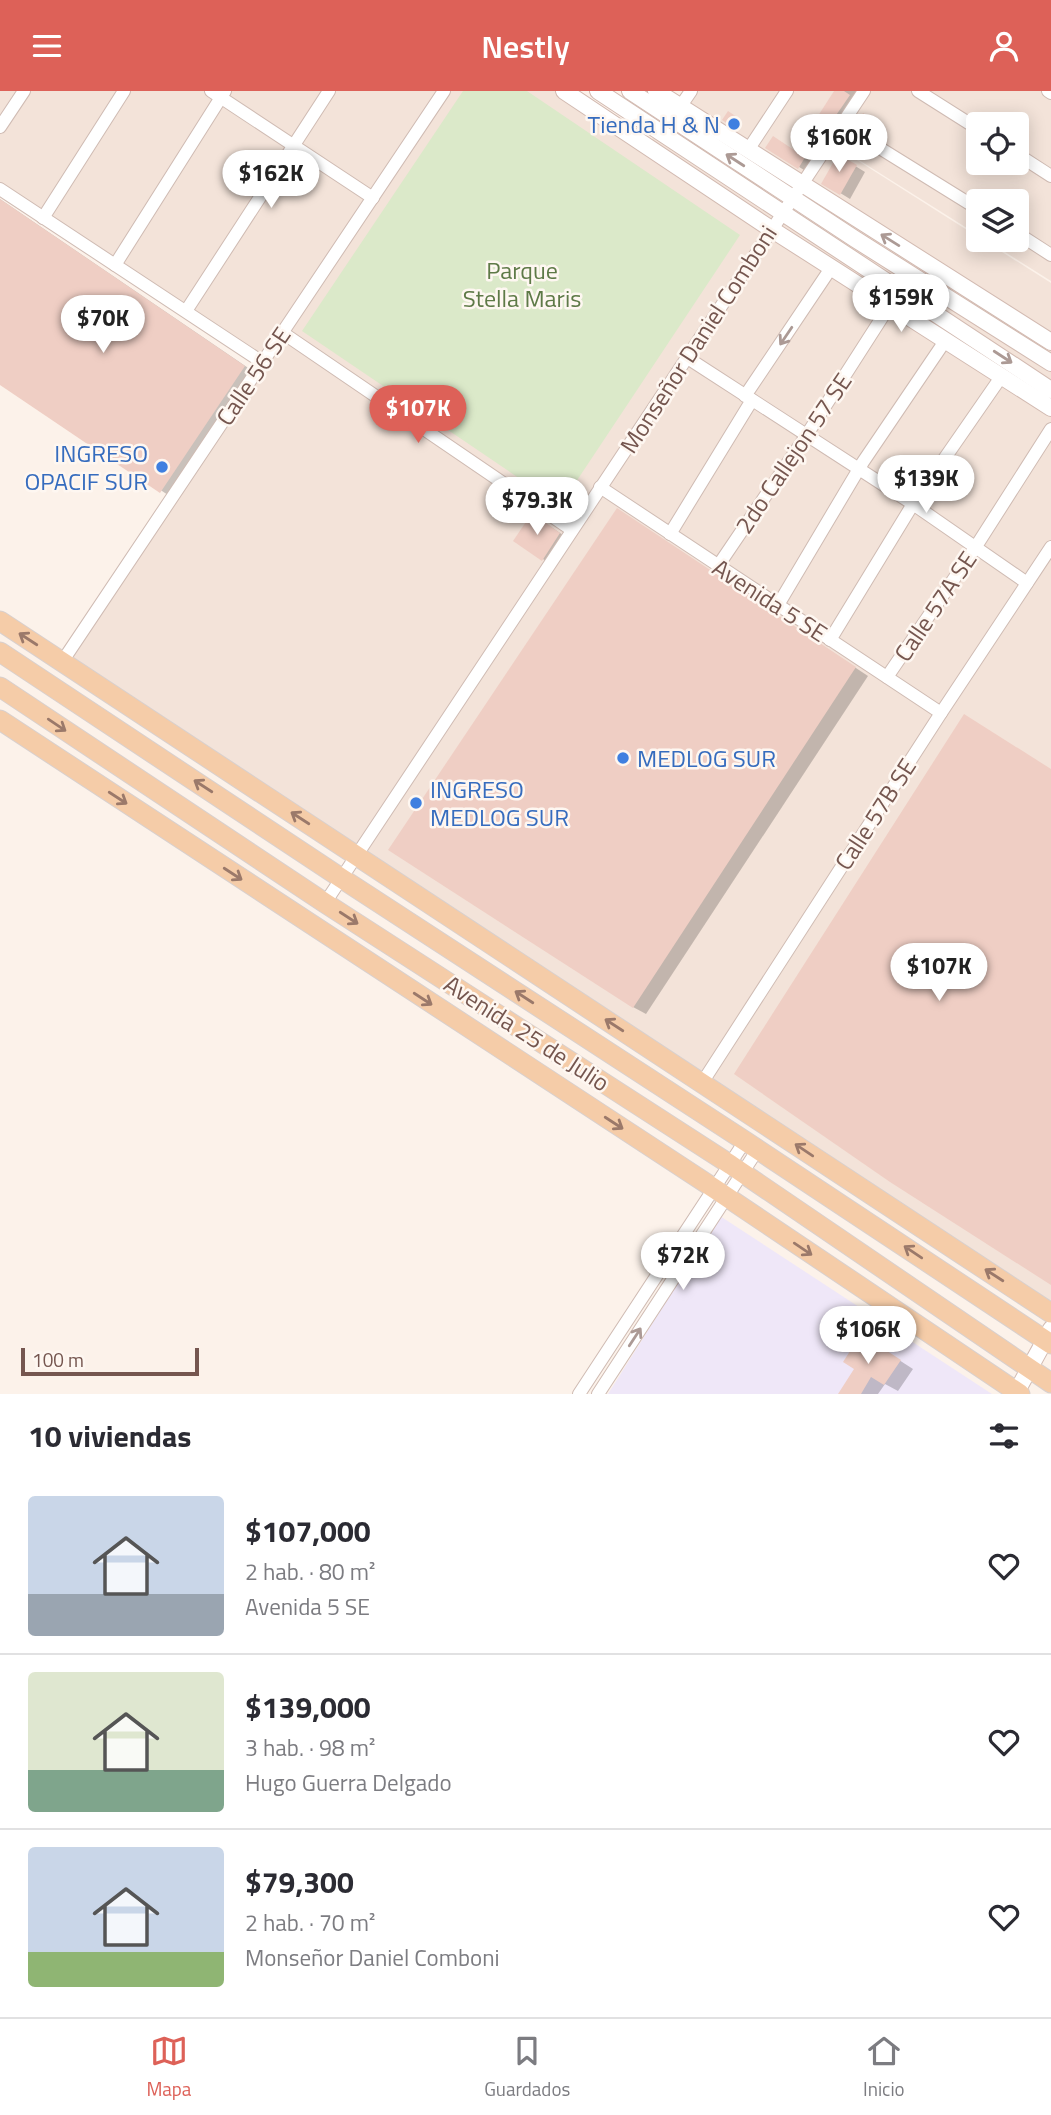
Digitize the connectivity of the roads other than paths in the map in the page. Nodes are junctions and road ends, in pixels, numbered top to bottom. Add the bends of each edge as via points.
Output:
1 (24, 91) edge
2 (124, 91) edge
3 (329, 91) edge
4 (444, 91) edge
5 (564, 91) edge
6 (598, 91) edge
7 (630, 91) edge
8 (656, 91) edge
9 (691, 91) edge
10 (787, 91) edge
11 (864, 91) edge
12 (918, 91) edge
13 (219, 93) edge
14 (680, 107) junction
15 (966, 121) edge
16 (841, 124) junction
17 (0, 127) edge
18 (294, 145) junction
19 (748, 150) junction
20 (1029, 162) edge
21 (1051, 176) edge
22 (0, 189) edge
23 (796, 191) junction
24 (373, 198) junction
25 (966, 202) edge
26 (782, 212) junction
27 (43, 218) junction
28 (771, 229) junction
29 (1029, 241) edge
30 (1051, 255) edge
31 (116, 265) junction
32 (831, 268) junction
33 (890, 305) junction
34 (186, 311) junction
35 (283, 333) junction
36 (945, 341) junction
37 (1051, 342) edge
38 (686, 357) junction
39 (262, 362) junction
40 (1051, 363) edge
41 (1001, 377) junction
42 (1051, 390) edge
43 (748, 398) junction
44 (1051, 408) edge
45 (1051, 429) edge
46 (806, 436) junction
47 (859, 470) junction
48 (600, 488) junction
49 (913, 505) junction
50 (572, 530) junction
51 (670, 534) junction
52 (1051, 547) edge
53 (975, 548) junction
54 (718, 566) junction
55 (1027, 583) junction
56 (778, 605) junction
57 (0, 621) edge
58 (830, 640) junction
59 (0, 652) edge
60 (62, 661) junction
61 (887, 677) junction
62 (0, 687) edge
63 (941, 713) junction
64 (0, 720) edge
65 (357, 855) junction
66 (341, 878) junction
67 (325, 903) junction
68 (319, 931) junction
69 (396, 949) junction
70 (702, 1083) junction
71 (751, 1144) junction
72 (707, 1150) junction
73 (743, 1173) junction
74 (720, 1193) junction
75 (670, 1257) junction
76 (681, 1265) junction
77 (1051, 1313) edge
78 (1049, 1338) edge
79 (1030, 1368) junction
80 (1049, 1385) edge
81 (1018, 1393) edge
82 (579, 1394) edge
83 (598, 1394) edge

1 - 17 street
2 - 27 street
3 - 18 street
4 - 24 street, Calle 56 SE
5 - 28 main road
6 - 26 main road
23 -> 7 main road
8 - 14 main road
9 - 14 street
10 - 19 street
11 - 16 street, Monseñor Daniel Comboni
12 - 15 street
13 - 18 street
13 - 31 street
14 - 19 main road
16 - 23 street, Monseñor Daniel Comboni
16 - 25 street
18 - 24 street
18 - 34 street
19 - 23 main road
20 - 21 street
22 - 27 street
23 - 26 street, Monseñor Daniel Comboni
37 -> 23 main road
23 - 40 main road
24 - 35 street, Calle 56 SE
26 - 28 street, Monseñor Daniel Comboni
26 -> 42 main road
27 - 31 street
28 - 32 main road
28 - 38 street, Monseñor Daniel Comboni
29 - 30 street
31 - 34 street
32 - 33 main road
32 -> 43 street
33 - 36 main road
33 - 46 street, 2do Callejon 57 SE
34 - 39 street
35 - 39 street, Calle 56 SE
35 - 50 street
36 - 41 main road
36 - 47 street
38 - 43 street
38 - 48 street, Monseñor Daniel Comboni
39 - 60 street, Calle 56 SE
41 - 44 main road
41 - 49 street
43 - 46 street
43 - 51 street
45 - 53 street, Calle 57A SE
46 - 47 street
46 - 54 street, 2do Callejon 57 SE
47 - 49 street
47 - 56 street
48 - 50 street, Monseñor Daniel Comboni
48 - 51 street, Avenida 5 SE
49 - 53 street
49 - 58 street
50 - 65 street, Monseñor Daniel Comboni
51 - 54 street, Avenida 5 SE
52 - 55 street, Calle 57B SE
53 - 55 street
53 - 61 street, Calle 57A SE
54 - 56 street, Avenida 5 SE
55 - 63 street, Calle 57B SE
56 - 58 street, Avenida 5 SE
60 -> 57 main road
58 - 61 street, Avenida 5 SE
66 -> 59 main road, Avenida 25 de Julio
65 -> 60 main road
61 - 63 street, Avenida 5 SE
62 -> 67 main road, Avenida 25 de Julio
63 - 70 street, Calle 57B SE
64 -> 68 main road, Avenida 25 de Julio
65 - 66 street, Monseñor Daniel Comboni
70 -> 65 main road
66 - 67 street, Monseñor Daniel Comboni
71 -> 66 main road, Avenida 25 de Julio
67 -> 69 main road, Avenida 25 de Julio
68 - 69 main road
68 -> 74 main road, Avenida 25 de Julio
69 - 72 main road, Avenida 25 de Julio
77 -> 70 main road
71 - 72 main road via 729,1142 719,1151
71 - 73 street
71 - 73 main road via 764,1158 753,1175
78 -> 71 main road, Avenida 25 de Julio
72 - 73 main road, Avenida 25 de Julio
73 - 74 street
73 - 79 main road, Avenida 25 de Julio
74 - 75 street
74 - 76 street
74 -> 81 main road, Avenida 25 de Julio
75 - 76 street
75 - 82 street
83 -> 76 street
78 - 79 main road
79 - 80 main road, Avenida 25 de Julio
79 - 81 main road

